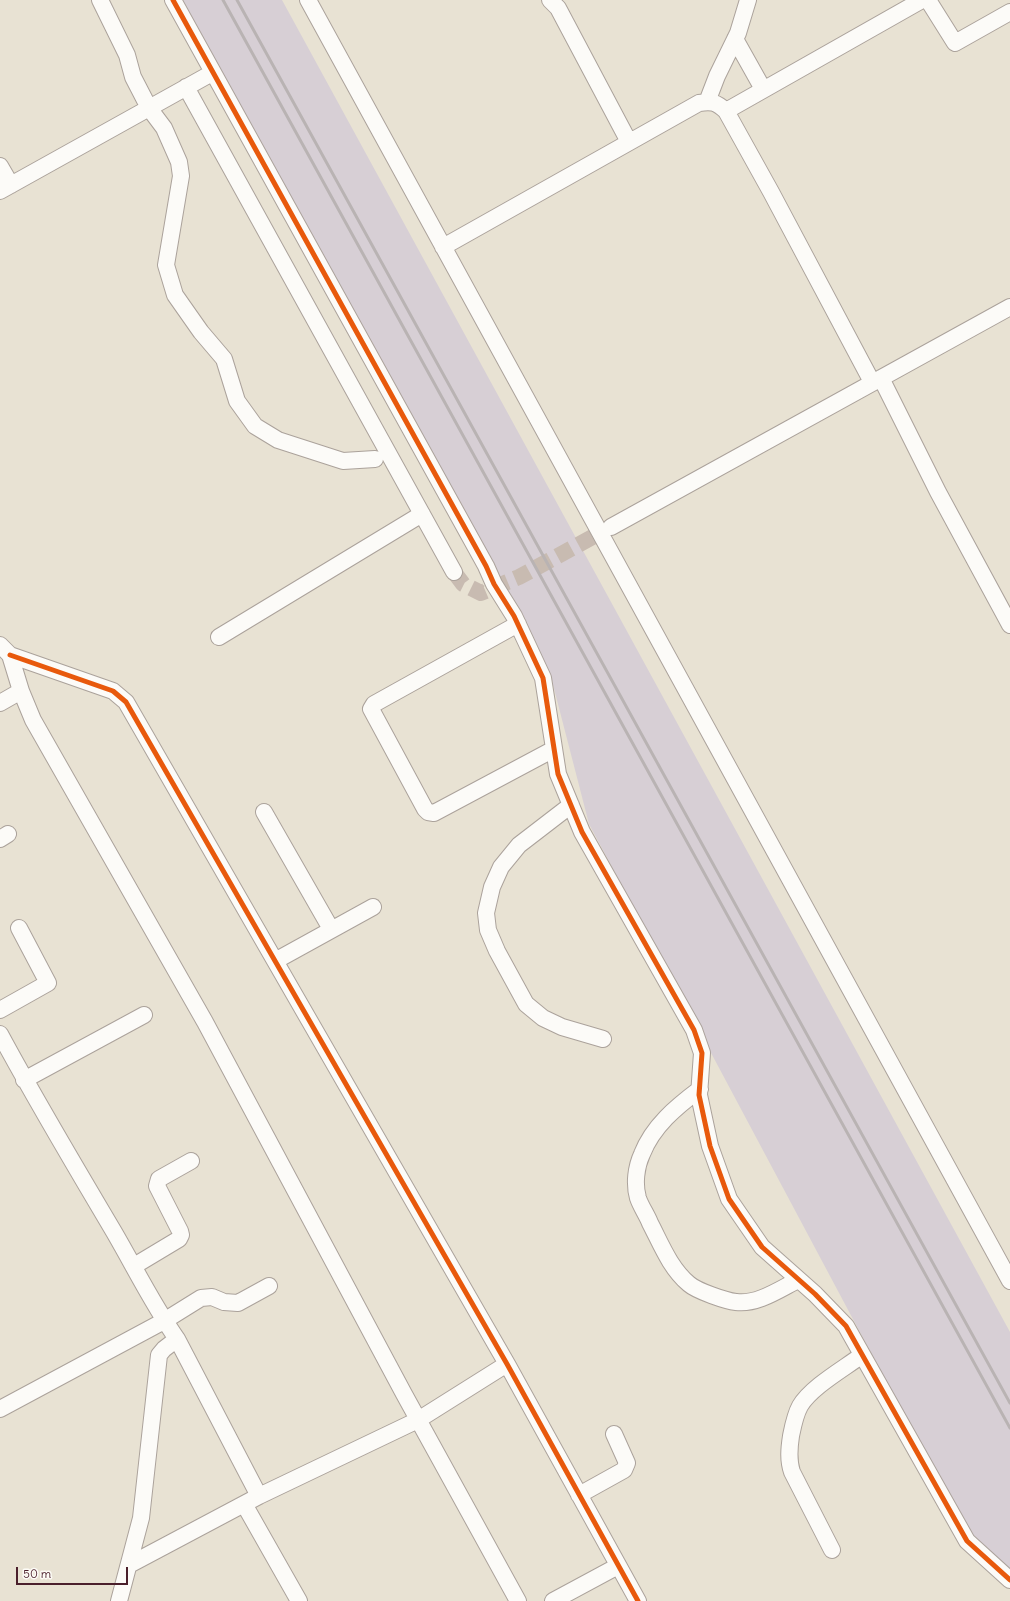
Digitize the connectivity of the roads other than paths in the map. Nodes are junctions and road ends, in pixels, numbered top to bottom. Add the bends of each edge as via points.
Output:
1 (100, 0) edge
2 (173, 0) edge
3 (308, 0) edge
4 (550, 0) edge
5 (748, 0) edge
6 (922, 0) edge
7 (928, 0) edge
8 (1010, 12) edge
9 (735, 39) junction
10 (212, 73) junction
11 (186, 88) junction
12 (763, 89) junction
13 (707, 102) junction
14 (149, 108) junction
15 (726, 111) junction
16 (629, 142) junction
17 (0, 166) edge
18 (6, 188) edge
19 (443, 247) junction
20 (1010, 307) edge
21 (877, 380) junction
22 (376, 458) dead end
23 (422, 514) junction
24 (611, 527) tunnel mouth
25 (454, 572) tunnel mouth
26 (518, 624) junction
27 (1010, 625) edge
28 (219, 637) dead end
29 (5, 650) edge
30 (21, 691) junction
31 (0, 703) edge
32 (554, 749) junction
33 (571, 805) junction
34 (264, 812) dead end
35 (373, 907) dead end
36 (19, 928) dead end
37 (331, 930) junction
38 (275, 961) junction
39 (0, 1010) edge
40 (144, 1015) dead end
41 (0, 1034) edge
42 (603, 1039) dead end
43 (24, 1080) junction
44 (700, 1090) junction
45 (191, 1161) dead end
46 (134, 1266) junction
47 (798, 1280) junction
48 (1010, 1281) edge
49 (269, 1286) dead end
50 (164, 1321) junction
51 (176, 1339) junction
52 (862, 1355) junction
53 (507, 1364) junction
54 (0, 1409) edge
55 (418, 1420) junction
56 (614, 1434) dead end
57 (579, 1495) junction
58 (259, 1496) junction
59 (244, 1504) junction
60 (832, 1550) dead end
61 (129, 1565) junction
62 (618, 1566) junction
63 (1010, 1580) edge
64 (119, 1601) edge
65 (299, 1601) edge
66 (518, 1601) edge
67 (553, 1601) edge
68 (638, 1601) edge

1 - 14 street
2 - 10 street
3 - 19 street
4 - 16 street via 558,8
5 - 9 street
6 - 12 street
7 - 8 street via 955,43
9 - 12 street
9 - 13 street
10 - 11 street
10 - 26 street
11 - 14 street
11 - 23 street
12 - 15 street
13 - 15 street via 717,103
13 - 16 street via 699,103
14 - 18 street
14 - 22 street via 164,128 179,162 181,176 166,265 175,295 224,359 237,401 255,426 278,440 343,460
15 - 21 street
16 - 19 street
17 - 18 street
19 - 48 street
20 - 21 street
21 - 24 street
21 - 27 street
23 - 25 street
23 - 28 street
26 - 32 street via 543,678
26 - 32 street via 374,704 371,709 428,812 434,813
29 - 30 street
29 - 38 street via 113,691 126,702
30 - 31 street
30 - 55 street via 33,720 205,1022
32 - 33 street via 558,774
33 - 42 street via 519,845 501,868 492,887 486,913 488,930 526,1004 543,1018 556,1024
33 - 44 street via 582,832 694,1030 702,1053
34 - 37 street
35 - 37 street
36 - 39 street via 48,983
37 - 38 street
38 - 53 street
40 - 43 street
41 - 43 street
43 - 46 street
44 - 47 street via 710,1146 729,1199 762,1247
44 - 47 street via 666,1117 654,1132 641,1154 636,1179 638,1198 670,1263 690,1285 737,1303 766,1296
45 - 46 street via 157,1182 180,1231 179,1239
46 - 50 street
47 - 52 street via 846,1326
49 - 50 street via 238,1303 224,1302 212,1297 201,1298
50 - 51 street
50 - 54 street
51 - 58 street
51 - 61 street via 159,1355 141,1518
52 - 60 street via 812,1391 800,1406 790,1444 788,1462
52 - 63 street via 966,1541
53 - 55 street
53 - 57 street
55 - 58 street
55 - 66 street
56 - 57 street via 627,1463 626,1467
57 - 62 street
58 - 59 street
59 - 61 street
59 - 65 street
61 - 64 street
62 - 67 street
62 - 68 street

